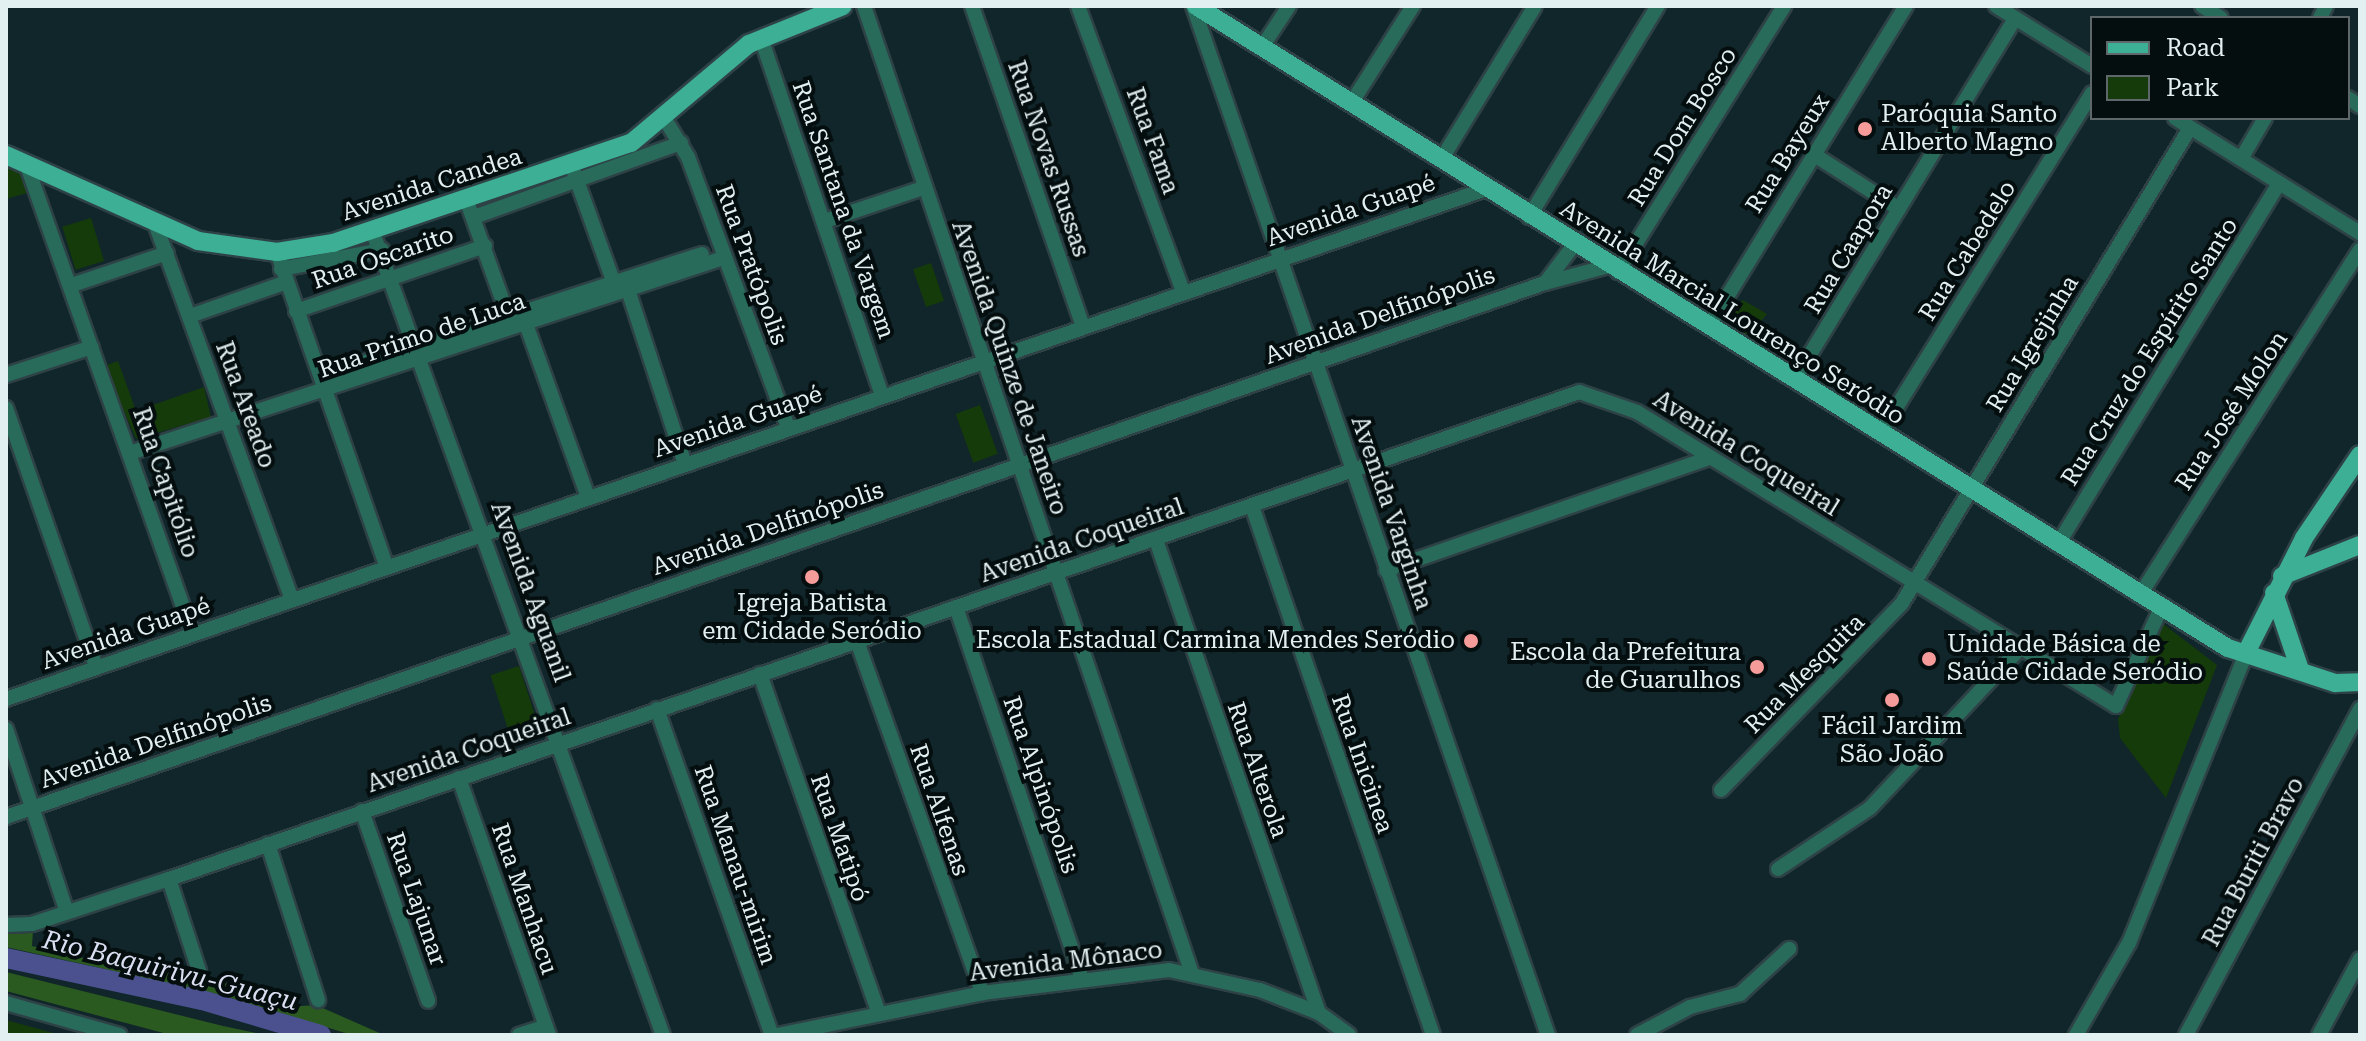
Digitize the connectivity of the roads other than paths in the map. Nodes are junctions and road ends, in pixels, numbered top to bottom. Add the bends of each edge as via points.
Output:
1 (843, 6) edge
2 (864, 6) edge
3 (972, 6) edge
4 (1078, 6) edge
5 (1194, 6) edge
6 (1289, 6) edge
7 (1413, 6) edge
8 (1535, 6) edge
9 (1658, 6) edge
10 (1784, 6) edge
11 (1906, 6) edge
12 (1996, 6) edge
13 (2015, 19) junction
14 (761, 38) junction
15 (1262, 47) junction
16 (2090, 65) edge
17 (2090, 96) edge
18 (1352, 102) junction
19 (2178, 120) edge
20 (2264, 120) edge
21 (666, 121) junction
22 (2190, 128) junction
23 (681, 143) junction
24 (1813, 154) junction
25 (6, 155) edge
26 (2241, 159) junction
27 (1441, 160) junction
28 (571, 164) junction
29 (27, 166) junction
30 (577, 183) junction
31 (2279, 183) junction
32 (923, 188) junction
33 (1486, 189) junction
34 (466, 199) junction
35 (1899, 209) junction
36 (474, 217) junction
37 (1529, 217) junction
38 (825, 221) junction
39 (156, 226) junction
40 (372, 230) junction
41 (2360, 233) edge
42 (1574, 245) junction
43 (485, 246) junction
44 (382, 250) junction
45 (2360, 250) edge
46 (167, 253) junction
47 (702, 254) dead end
48 (723, 258) junction
49 (1283, 258) junction
50 (281, 268) junction
51 (1613, 269) junction
52 (394, 277) junction
53 (1545, 283) junction
54 (72, 285) junction
55 (620, 289) junction
56 (1183, 292) junction
57 (296, 311) junction
58 (190, 316) junction
59 (516, 323) junction
60 (1709, 326) junction
61 (1083, 327) junction
62 (92, 347) junction
63 (422, 349) junction
64 (988, 360) junction
65 (1318, 362) junction
66 (328, 374) dead end
67 (6, 375) edge
68 (1795, 379) junction
69 (325, 392) junction
70 (882, 396) junction
71 (6, 408) edge
72 (228, 421) junction
73 (788, 428) junction
74 (1881, 432) junction
75 (133, 452) junction
76 (2360, 455) edge
77 (1710, 458) junction
78 (685, 464) junction
79 (1021, 464) junction
80 (1353, 471) junction
81 (1971, 489) junction
82 (588, 497) junction
83 (1252, 506) junction
84 (485, 531) junction
85 (2304, 538) junction
86 (1156, 540) junction
87 (2058, 544) junction
88 (2360, 545) edge
89 (2328, 558) junction
90 (387, 567) junction
91 (1386, 570) junction
92 (1056, 574) junction
93 (2282, 576) junction
94 (1913, 584) junction
95 (2274, 593) junction
96 (2140, 595) junction
97 (292, 600) junction
98 (956, 607) junction
99 (2161, 608) junction
100 (193, 634) junction
101 (522, 637) junction
102 (857, 641) junction
103 (2020, 648) junction
104 (2248, 649) junction
105 (96, 667) junction
106 (2300, 670) junction
107 (760, 674) junction
108 (2360, 682) edge
109 (6, 699) edge
110 (657, 709) junction
111 (2360, 709) edge
112 (6, 729) edge
113 (560, 742) junction
114 (459, 778) junction
115 (1721, 790) dead end
116 (33, 808) junction
117 (362, 811) junction
118 (6, 817) edge
119 (268, 844) junction
120 (1778, 869) dead end
121 (169, 879) junction
122 (67, 912) junction
123 (6, 925) edge
124 (1789, 949) dead end
125 (2360, 959) edge
126 (199, 971) dead end
127 (1191, 971) junction
128 (1081, 977) junction
129 (982, 993) junction
130 (318, 1000) dead end
131 (428, 1001) dead end
132 (6, 1003) edge
133 (1319, 1013) junction
134 (879, 1014) junction
135 (547, 1030) edge
136 (120, 1035) edge
137 (519, 1035) edge
138 (663, 1035) edge
139 (775, 1035) edge
140 (1349, 1035) edge
141 (1433, 1035) edge
142 (1548, 1035) edge
143 (1637, 1035) edge
144 (2076, 1035) edge
145 (2186, 1035) edge
146 (2319, 1035) edge

1 - 14 main road, Avenida Candea
2 - 32 street, Avenida Quinze de Janeiro
3 - 61 street, Rua Novas Russas
4 - 56 street, Rua Fama
5 - 15 main road, Avenida Marcial Lourenço Seródio
5 - 49 street, Avenida Varginha
6 - 15 street
7 - 18 street
8 - 27 street
9 - 37 street
10 - 51 street, Rua Dom Bosco
11 - 24 street, Rua Bayeux
12 - 13 street
13 - 16 street
13 - 35 street, Rua Caapora
14 - 21 main road, Avenida Candea
14 - 38 street, Rua Santana da Vargem
15 - 18 main road, Avenida Marcial Lourenço Seródio
17 - 74 street, Rua Cabedelo
18 - 27 main road, Avenida Marcial Lourenço Seródio
19 - 22 street
20 - 26 street
21 - 23 street, Rua Pratópolis
21 - 28 main road, Avenida Candea via 631,143
22 - 26 street
22 - 81 street, Rua Igrejinha
23 - 30 street
23 - 48 street, Rua Pratópolis
24 - 35 street
24 - 60 street, Rua Bayeux
25 - 29 main road, Avenida Candea
26 - 31 street
27 - 33 main road, Avenida Marcial Lourenço Seródio
28 - 30 street
28 - 34 main road, Avenida Candea
29 - 39 main road, Avenida Candea
29 - 54 street, Rua Capitólio
30 - 36 street
30 - 55 street
31 - 41 street
31 - 87 street, Rua Cruz do Espírito Santo
32 - 38 street
32 - 64 street, Avenida Quinze de Janeiro
33 - 37 main road, Avenida Marcial Lourenço Seródio
33 - 49 street, Avenida Guapé
34 - 36 street
34 - 40 main road, Avenida Candea
35 - 68 street, Rua Caapora
36 - 43 street
37 - 42 main road, Avenida Marcial Lourenço Seródio
38 - 70 street, Rua Santana da Vargem
39 - 46 street, Rua Areado
39 - 50 main road, Avenida Candea
40 - 44 street, Avenida Aguanil
40 - 50 main road, Avenida Candea
42 - 51 main road, Avenida Marcial Lourenço Seródio
42 - 53 street
43 - 52 street, Rua Oscarito
43 - 59 street
44 - 50 street
44 - 52 street, Avenida Aguanil
45 - 96 street, Rua José Molon
46 - 54 street
46 - 58 street, Rua Areado
47 - 55 street
48 - 55 street, Rua Primo de Luca
48 - 73 street, Rua Pratópolis
49 - 56 street, Avenida Guapé
49 - 65 street, Avenida Varginha
50 - 57 street
50 - 58 street
51 - 53 street, Avenida Delfinópolis
51 - 60 main road, Avenida Marcial Lourenço Seródio
52 - 57 street, Rua Oscarito
52 - 63 street, Avenida Aguanil
53 - 65 street, Avenida Delfinópolis
54 - 62 street, Rua Capitólio
55 - 59 street, Rua Primo de Luca
55 - 78 street
56 - 61 street, Avenida Guapé
57 - 69 street
58 - 72 street, Rua Areado
59 - 63 street, Rua Primo de Luca
59 - 82 street
60 - 68 main road, Avenida Marcial Lourenço Seródio
61 - 64 street, Avenida Guapé
62 - 67 street
62 - 75 street, Rua Capitólio
63 - 66 street
63 - 69 street, Rua Primo de Luca
63 - 84 street, Avenida Aguanil
64 - 70 street, Avenida Guapé
64 - 79 street, Avenida Quinze de Janeiro
65 - 79 street, Avenida Delfinópolis
65 - 80 street, Avenida Varginha
68 - 74 main road, Avenida Marcial Lourenço Seródio
69 - 72 street, Rua Primo de Luca
69 - 90 street
70 - 73 street, Avenida Guapé
71 - 105 street
72 - 75 street, Rua Primo de Luca
72 - 97 street, Rua Areado
73 - 78 street, Avenida Guapé
74 - 81 main road, Avenida Marcial Lourenço Seródio
75 - 100 street, Rua Capitólio
76 - 85 main road
77 - 80 street, Avenida Coqueiral via 1617,401 1579,392
77 - 91 street
77 - 94 street, Avenida Coqueiral
78 - 82 street, Avenida Guapé
79 - 92 street, Avenida Quinze de Janeiro
79 - 101 street, Avenida Delfinópolis
80 - 83 street, Avenida Coqueiral
80 - 91 street, Avenida Varginha
81 - 87 main road, Avenida Marcial Lourenço Seródio
81 - 94 street, Rua Igrejinha
82 - 84 street, Avenida Guapé
83 - 86 street, Avenida Coqueiral
83 - 141 street, Rua Inicinea
84 - 90 street, Avenida Guapé
84 - 101 street, Avenida Aguanil
85 - 89 main road
85 - 93 main road
86 - 92 street, Avenida Coqueiral
86 - 133 street, Rua Alterola
87 - 96 main road, Avenida Marcial Lourenço Seródio
88 - 89 main road
89 - 93 main road
90 - 97 street, Avenida Guapé
91 - 142 street, Avenida Varginha
92 - 98 street, Avenida Coqueiral
92 - 127 street, Avenida Quinze de Janeiro
93 - 95 main road
94 - 103 street, Avenida Coqueiral
94 - 115 street, Rua Mesquita via 1885,623
95 - 104 main road
95 - 106 main road
96 - 99 main road, Avenida Marcial Lourenço Seródio
97 - 100 street, Avenida Guapé
98 - 102 street, Avenida Coqueiral
98 - 128 street, Rua Alpinópolis
99 - 103 street, Avenida Coqueiral via 2116,706
99 - 104 main road, Avenida Marcial Lourenço Seródio via 2228,648
100 - 105 street, Avenida Guapé
101 - 113 street, Avenida Aguanil
101 - 116 street, Avenida Delfinópolis
102 - 107 street, Avenida Coqueiral
102 - 129 street, Rua Alfenas
103 - 120 street via 1870,808
104 - 106 main road, Avenida Marcial Lourenço Seródio
104 - 144 street via 2129,943
105 - 109 street, Avenida Guapé
106 - 108 main road, Avenida Marcial Lourenço Seródio
107 - 110 street, Avenida Coqueiral
107 - 134 street, Rua Matipó
110 - 113 street, Avenida Coqueiral
110 - 139 street, Rua Manau-mirim
111 - 145 street, Rua Buriti Bravo
112 - 116 street
113 - 114 street, Avenida Coqueiral
113 - 138 street, Avenida Aguanil
114 - 117 street, Avenida Coqueiral
114 - 135 street, Rua Manhacu
116 - 118 street, Avenida Delfinópolis
116 - 122 street
117 - 119 street, Avenida Coqueiral
117 - 131 street, Rua Lajunar
119 - 121 street, Avenida Coqueiral
119 - 130 street
121 - 122 street, Avenida Coqueiral
121 - 126 street
122 - 123 street, Avenida Coqueiral
124 - 143 street via 1740,994 1690,1007
125 - 146 street
127 - 128 street, Avenida Mônaco
127 - 133 street, Avenida Mônaco
128 - 129 street, Avenida Mônaco
129 - 134 street, Avenida Mônaco
132 - 136 street
133 - 140 street, Avenida Mônaco
134 - 139 street, Avenida Mônaco
135 - 137 street

